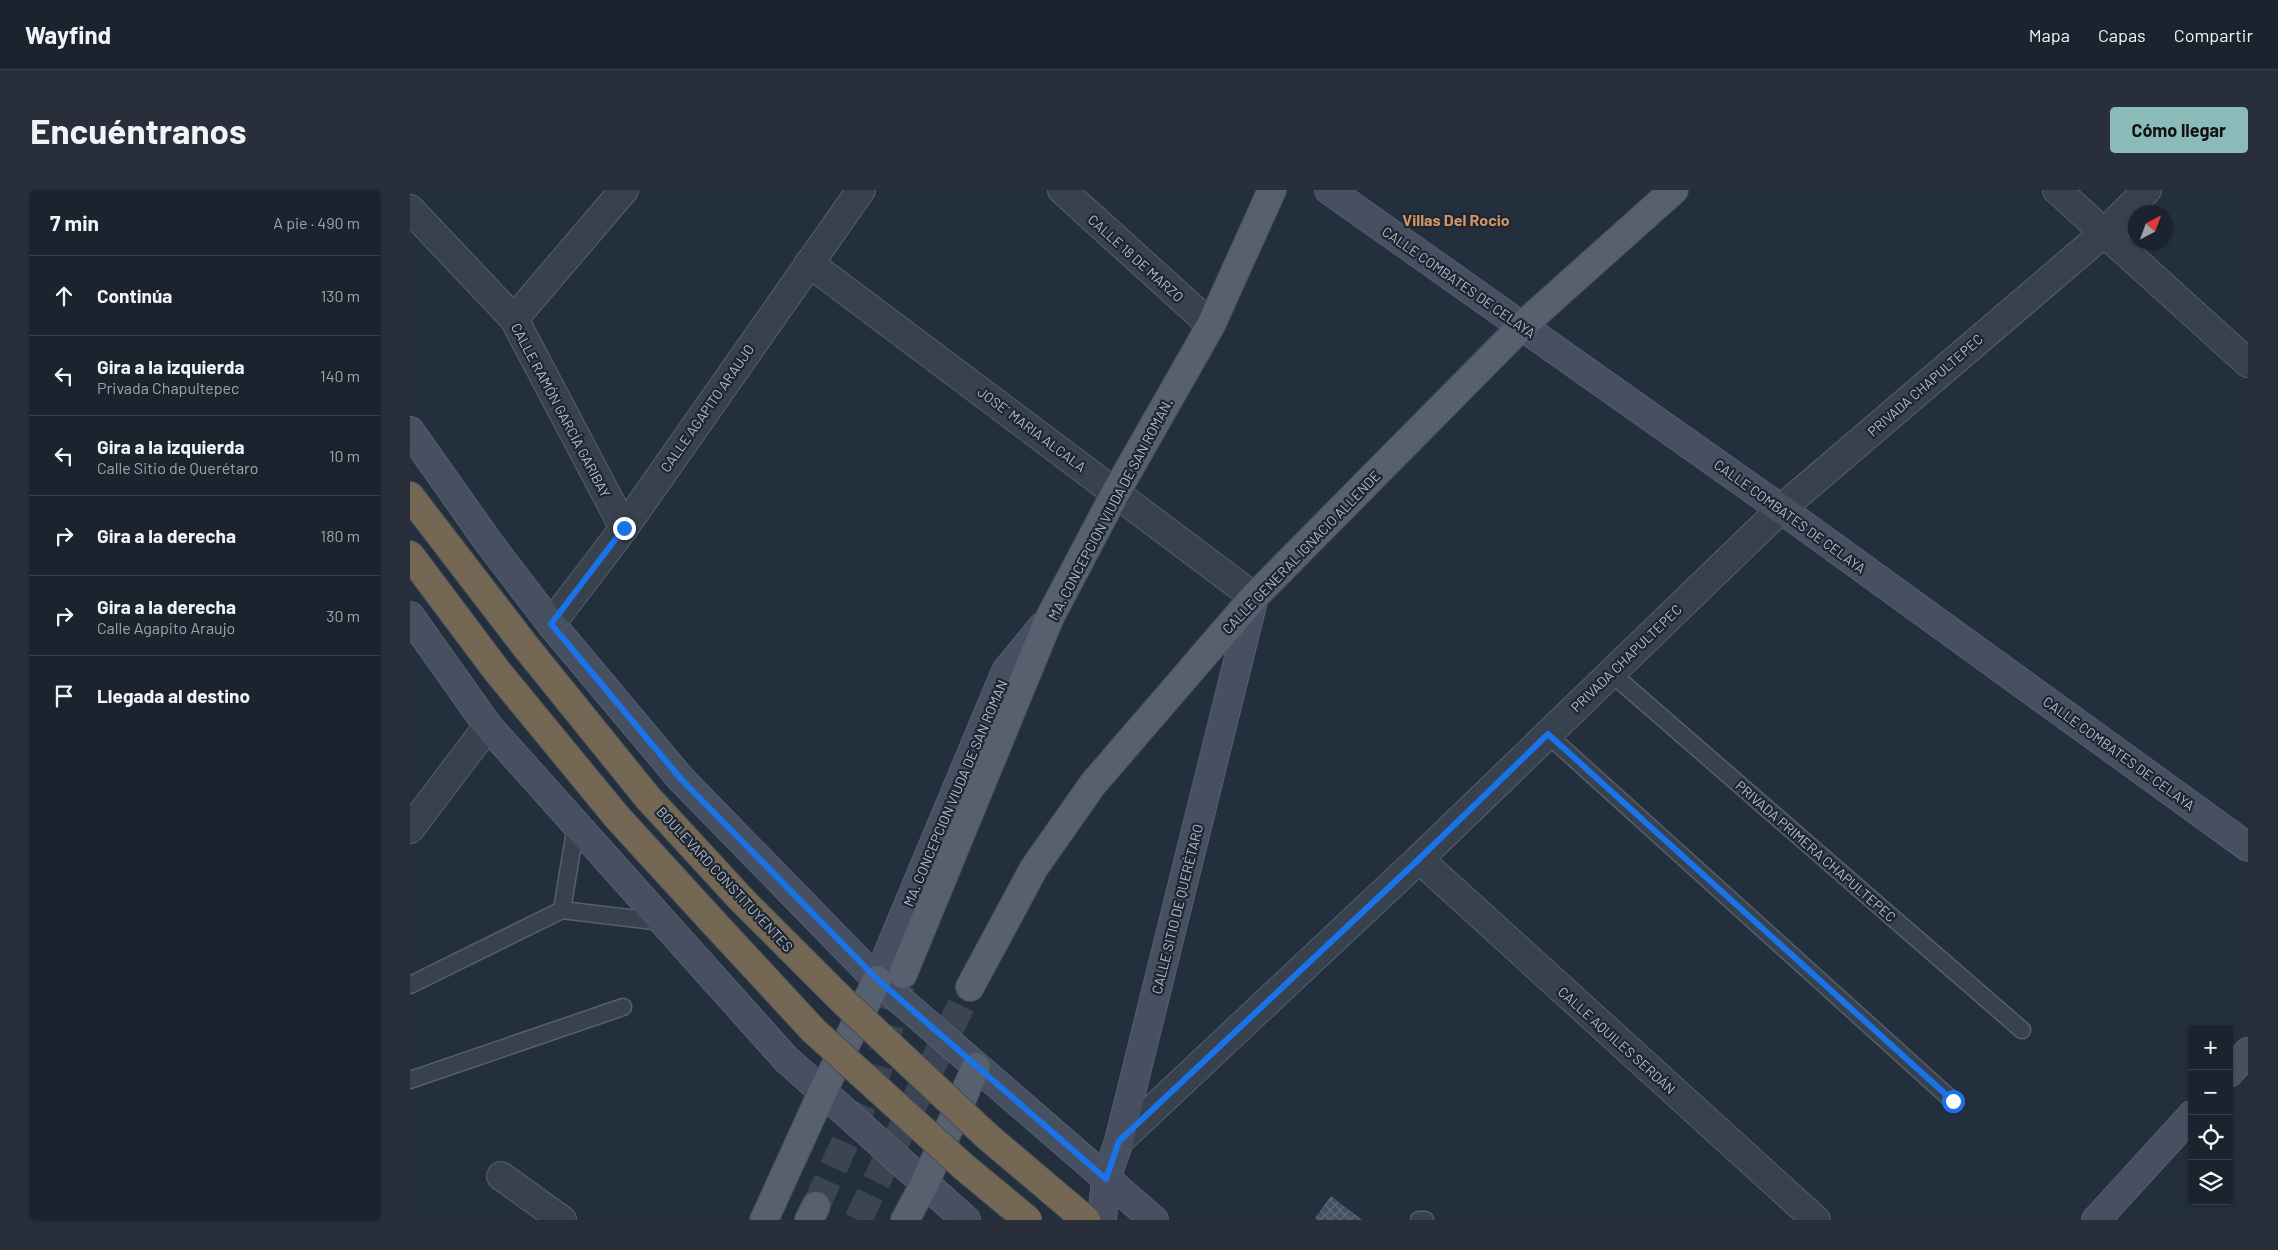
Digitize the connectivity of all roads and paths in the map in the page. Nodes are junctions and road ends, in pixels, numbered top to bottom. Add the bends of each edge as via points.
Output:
1 (624, 190) edge
2 (861, 190) edge
3 (1062, 190) edge
4 (1272, 190) edge
5 (1329, 190) edge
6 (1674, 190) edge
7 (2057, 190) edge
8 (2147, 190) edge
9 (410, 209) edge
10 (2105, 232) junction
11 (809, 263) junction
12 (514, 319) junction
13 (1211, 325) junction
14 (1522, 326) junction
15 (2248, 363) edge
16 (410, 431) edge
17 (1116, 492) junction
18 (410, 496) edge
19 (1781, 509) junction
20 (624, 528) junction
21 (410, 556) edge
22 (1254, 597) junction
23 (410, 616) edge
24 (1050, 617) joint
25 (551, 624) junction
26 (1611, 673) junction
27 (488, 726) junction
28 (1548, 734) junction
29 (576, 824) junction
30 (410, 829) edge
31 (2248, 847) edge
32 (1419, 859) junction
33 (562, 910) junction
34 (662, 922) junction
35 (890, 977) junction
36 (410, 985) edge
37 (970, 987) tunnel mouth
38 (623, 1007) dead end
39 (2022, 1030) dead end
40 (2248, 1052) edge
41 (976, 1067) junction
42 (2232, 1070) edge
43 (410, 1080) edge
44 (822, 1093) junction
45 (1953, 1101) dead end
46 (2188, 1119) edge
47 (1119, 1141) junction
48 (502, 1176) dead end
49 (1106, 1179) junction
50 (924, 1185) junction
51 (562, 1220) edge
52 (764, 1220) edge
53 (905, 1220) edge
54 (966, 1220) edge
55 (1028, 1220) edge
56 (1086, 1220) edge
57 (1102, 1220) edge
58 (1154, 1220) edge
59 (1419, 1220) edge
60 (1425, 1220) edge
61 (1816, 1220) edge
62 (2096, 1220) edge

1 - 12 street
2 - 11 street, CALLE AGAPITO ARAUJO
3 - 13 street, CALLE 18 DE MARZO
4 - 13 main road, MA. CONCEPCION VIUDA DE SAN ROMAN.
5 - 14 main road, CALLE COMBATES DE CELAYA
6 - 14 main road, CALLE GENERAL IGNACIO ALLENDE
7 - 10 street
8 - 10 street, PRIVADA CHAPULTEPEC
9 - 12 street, CALLE RAMÓN GARCÍA GARIBAY
10 - 15 street
10 - 19 street, PRIVADA CHAPULTEPEC
11 - 17 street, JOSE´ MARIA ALCALA
11 - 20 street, CALLE AGAPITO ARAUJO
12 - 20 street, CALLE RAMÓN GARCÍA GARIBAY
13 - 17 main road, MA. CONCEPCION VIUDA DE SAN ROMAN.
14 - 19 main road, CALLE COMBATES DE CELAYA
14 - 22 main road, CALLE GENERAL IGNACIO ALLENDE
16 - 25 main road via 488,543
17 - 22 street, JOSE´ MARIA ALCALA
17 - 24 main road, MA. CONCEPCION VIUDA DE SAN ROMAN.
18 - 56 highway, BOULEVARD CONSTITUYENTES, bridge via 520,640 648,798 734,892 966,1117
19 - 26 street, PRIVADA CHAPULTEPEC
19 - 31 main road, CALLE COMBATES DE CELAYA
20 - 25 street, CALLE AGAPITO ARAUJO
21 - 55 highway, bridge via 497,671 617,817 814,1031 964,1167
22 - 37 main road, CALLE GENERAL IGNACIO ALLENDE via 1093,784 1034,868
22 - 47 main road, CALLE SITIO DE QUERÉTARO
23 - 27 main road
24 - 35 main road, MA. CONCEPCION VIUDA DE SAN ROMAN via 1006,671
25 - 35 main road via 681,779
26 - 28 street, PRIVADA CHAPULTEPEC
26 - 39 lane, PRIVADA PRIMERA CHAPULTEPEC
27 - 29 main road
27 - 30 street
28 - 32 street, PRIVADA CHAPULTEPEC
28 - 45 lane
29 - 33 lane
29 - 34 main road
32 - 47 street, PRIVADA CHAPULTEPEC
32 - 61 street, CALLE AQUILES SERDÁN
33 - 34 lane
33 - 36 lane
34 - 44 main road via 786,1060
35 - 41 main road
35 - 44 main road
38 - 43 lane
40 - 42 main road
41 - 49 main road
41 - 50 main road
44 - 50 main road
44 - 52 main road
46 - 62 main road
47 - 49 main road, CALLE SITIO DE QUERÉTARO
48 - 51 street
49 - 57 main road, CALLE SITIO DE QUERÉTARO
49 - 58 main road
50 - 53 main road
50 - 54 main road
59 - 60 lane

